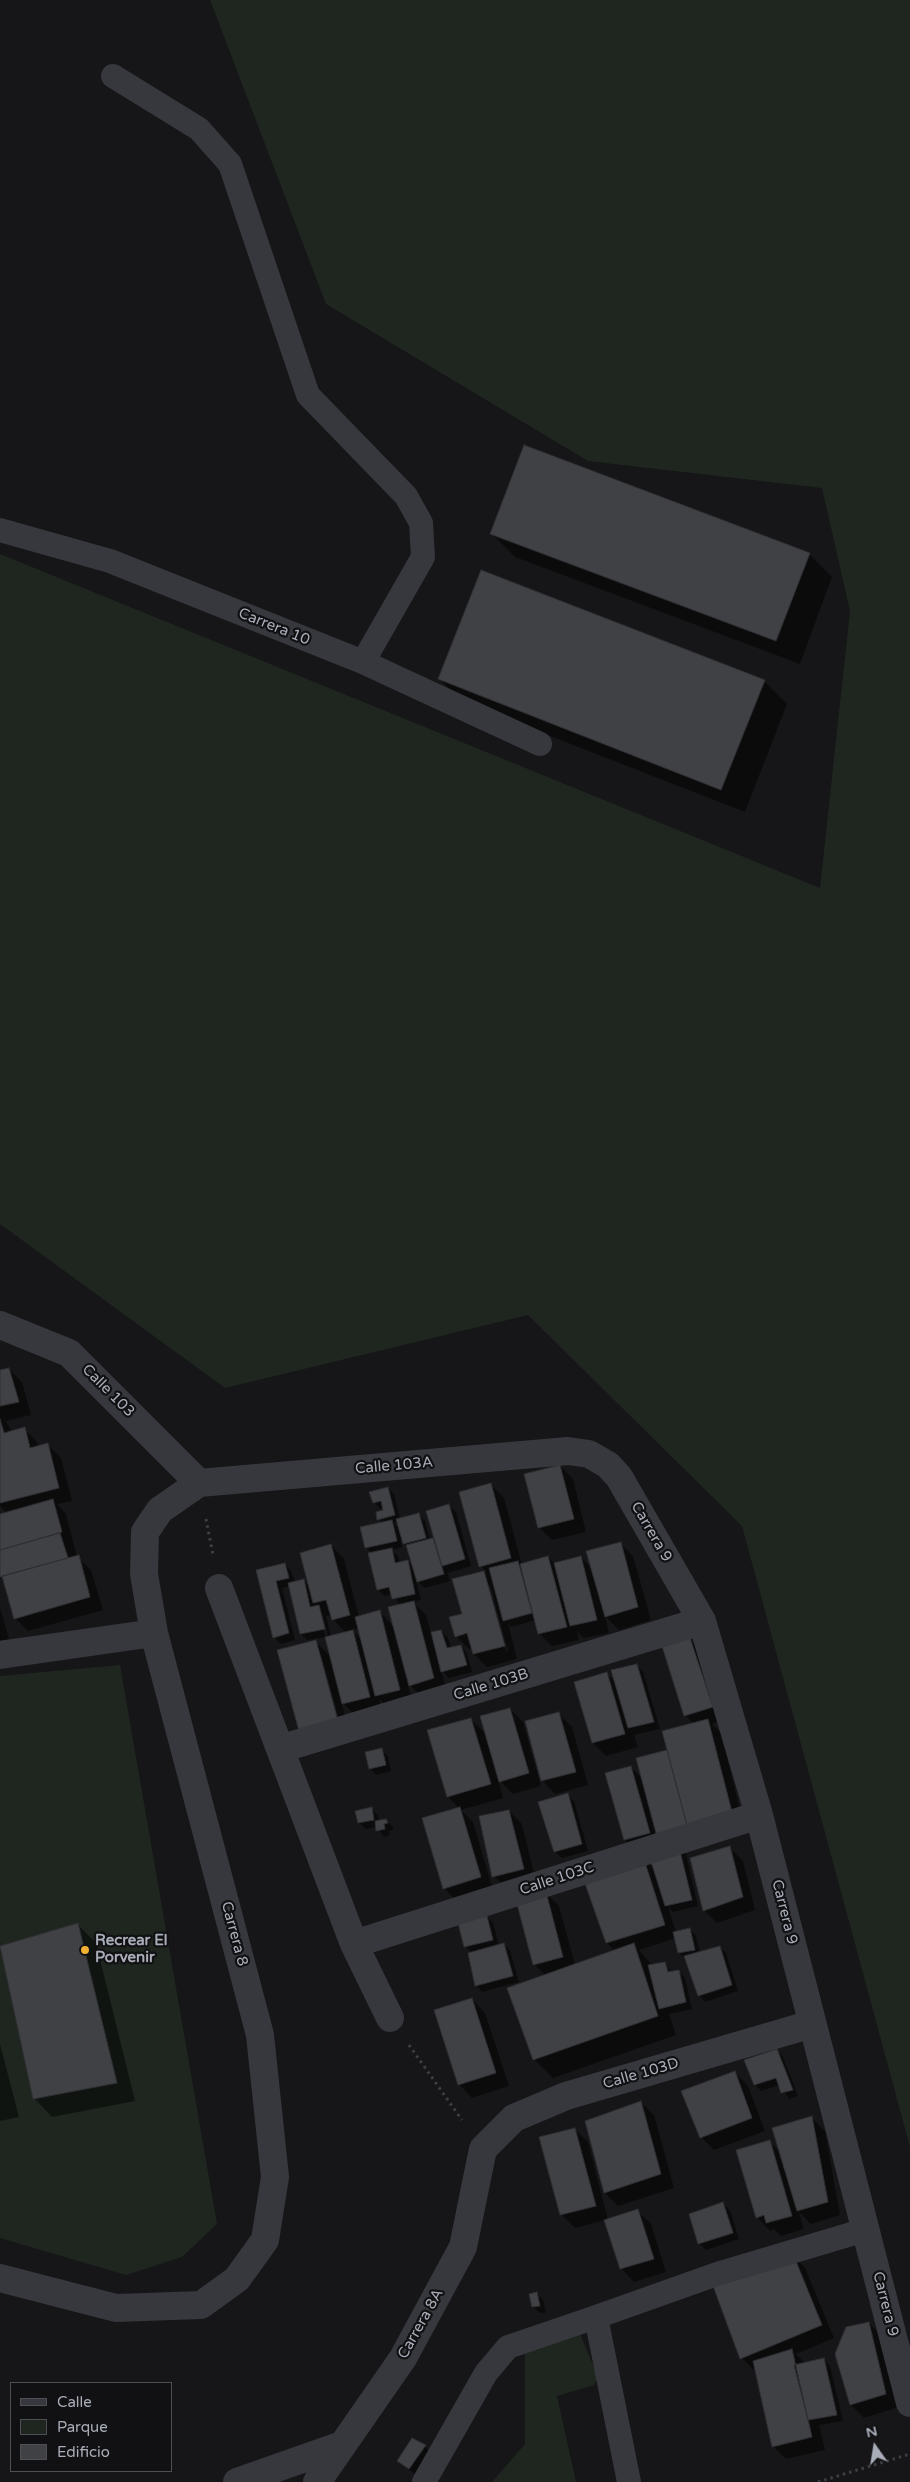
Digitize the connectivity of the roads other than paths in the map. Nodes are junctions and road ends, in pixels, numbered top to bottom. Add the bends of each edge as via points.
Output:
1 (113, 76) dead end
2 (0, 530) edge
3 (363, 662) junction
4 (540, 744) dead end
5 (0, 1325) edge
6 (589, 1454) joint
7 (199, 1482) junction
8 (219, 1588) road end
9 (702, 1620) junction
10 (154, 1633) junction
11 (0, 1655) edge
12 (280, 1749) junction
13 (759, 1814) junction
14 (354, 1944) junction
15 (390, 2018) road end
16 (812, 2024) junction
17 (483, 2149) joint
18 (865, 2230) junction
19 (0, 2278) edge
20 (596, 2317) junction
21 (910, 2403) edge
22 (342, 2445) junction
23 (237, 2482) edge
24 (317, 2482) edge
25 (424, 2482) edge
26 (628, 2482) edge

1 - 3 lane via 199,129 230,164 308,395 406,496 421,523 423,557
2 - 3 lane, Carrera 10 via 110,562
3 - 4 lane, Carrera 10
5 - 7 street, Calle 103 via 69,1353
6 - 7 street, Calle 103A via 568,1451
6 - 9 street, Carrera 9 via 608,1464 619,1477
7 - 10 street, Carrera 8 via 160,1510 145,1532 144,1574
8 - 12 street
9 - 12 street, Calle 103B
9 - 13 street, Carrera 9
10 - 11 street
10 - 19 street, Carrera 8 via 260,2035 275,2177 264,2240 237,2279 201,2305 116,2308
12 - 14 street
13 - 14 street, Calle 103C
13 - 16 street, Carrera 9
14 - 15 street
16 - 17 street, Calle 103D via 566,2096 514,2118
16 - 18 street, Carrera 9
17 - 22 street, Carrera 8A via 463,2248 403,2358
18 - 20 lane via 717,2274
18 - 21 street, Carrera 9
20 - 25 lane via 508,2348 486,2373
20 - 26 lane
22 - 23 street
22 - 24 street, Carrera 8A

